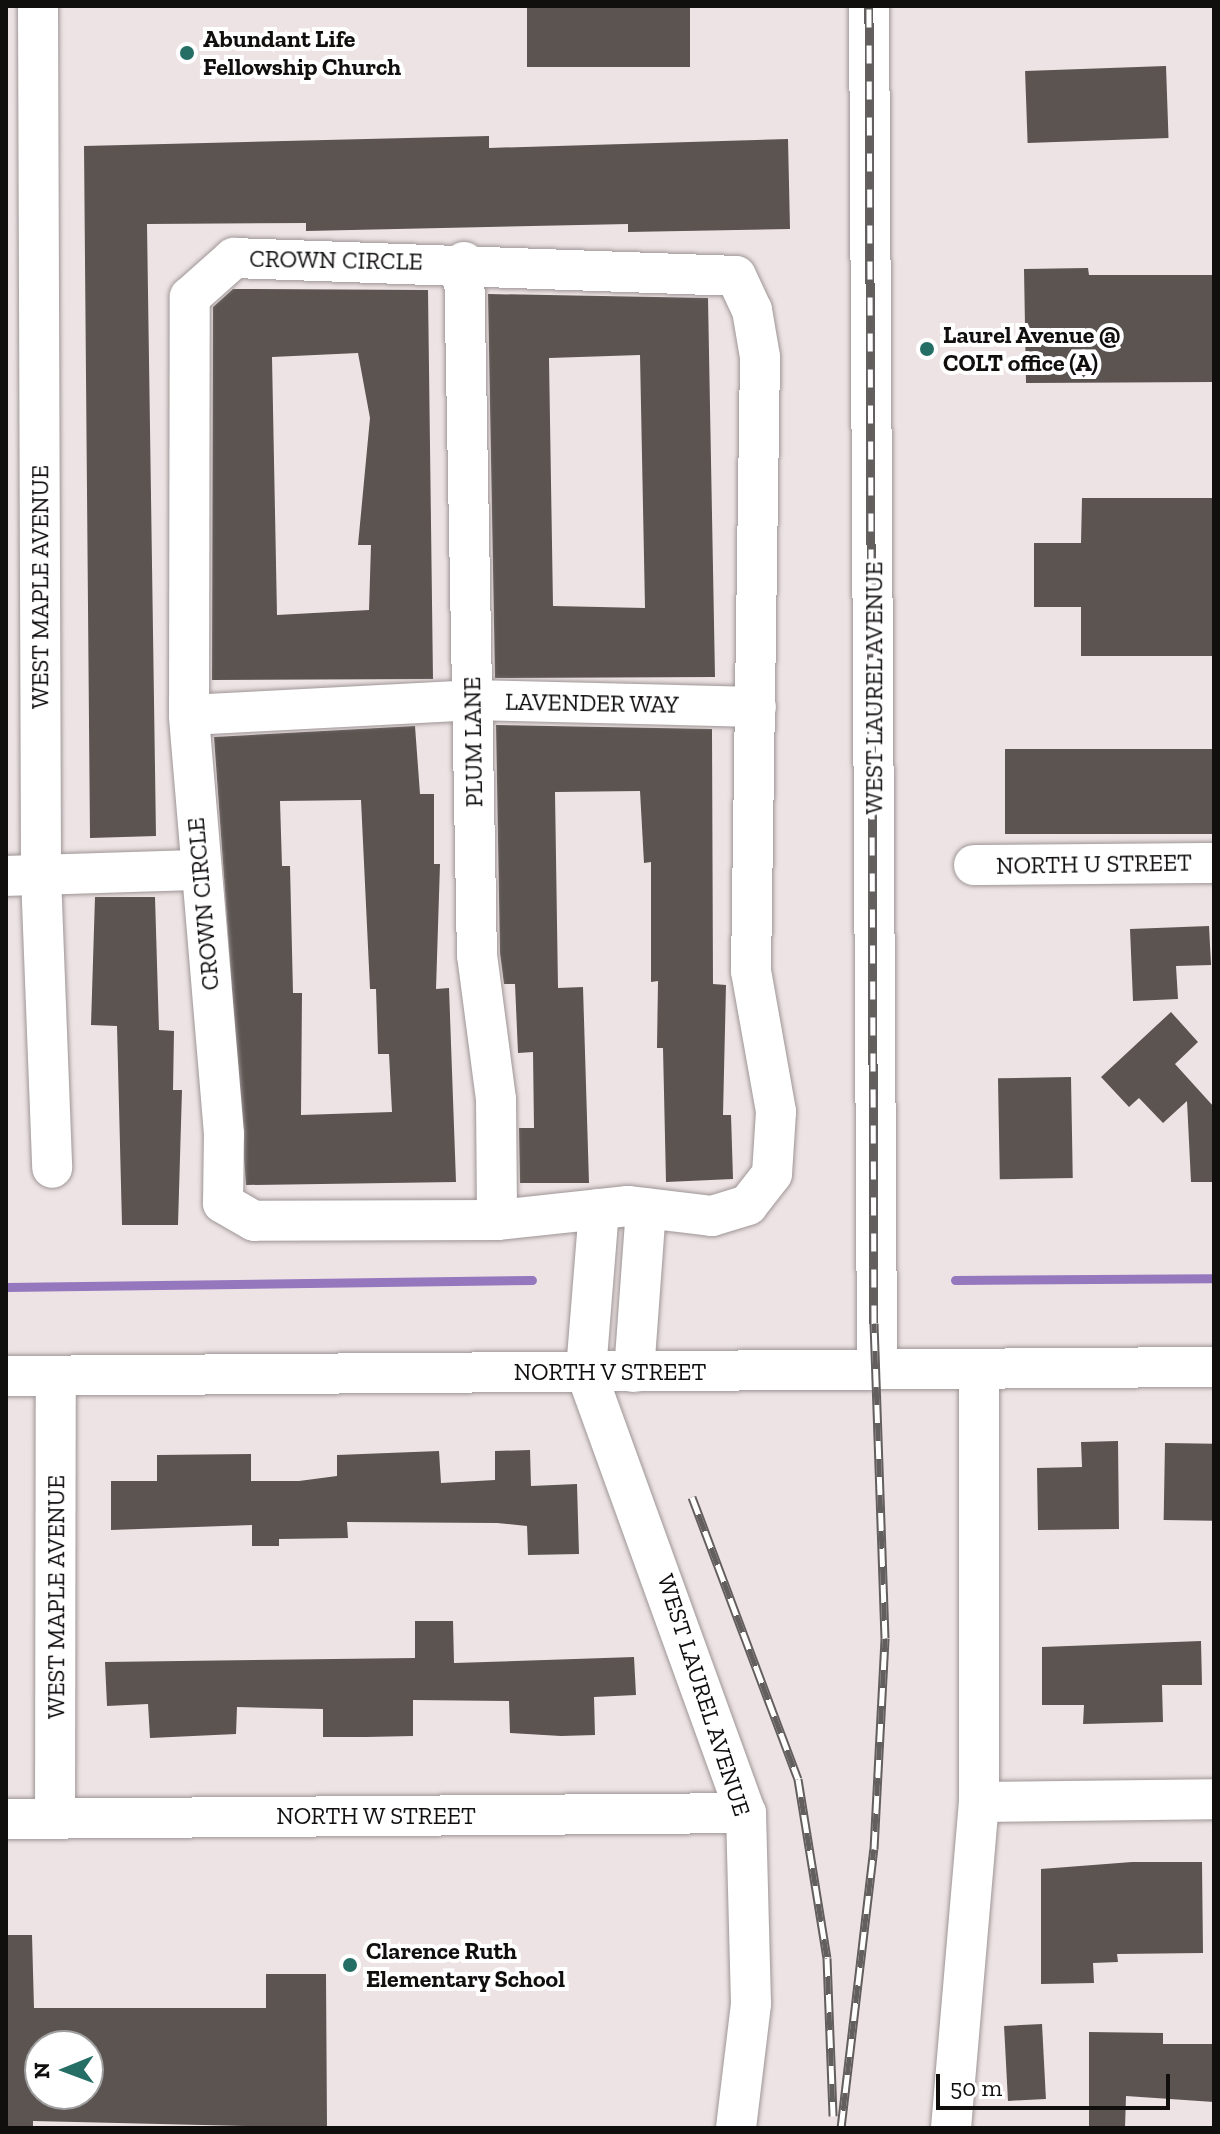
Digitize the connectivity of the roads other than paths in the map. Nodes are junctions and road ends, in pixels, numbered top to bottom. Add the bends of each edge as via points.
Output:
1 (38, 6) edge
2 (869, 6) edge
3 (464, 262) junction
4 (23, 332) edge
5 (472, 700) junction
6 (756, 707) junction
7 (189, 715) junction
8 (1214, 863) edge
9 (974, 865) dead end
10 (199, 870) junction
11 (24, 876) edge
12 (52, 1168) dead end
13 (646, 1208) junction
14 (599, 1209) junction
15 (497, 1220) junction
16 (1214, 1367) edge
17 (877, 1369) junction
18 (979, 1369) junction
19 (586, 1372) junction
20 (634, 1372) junction
21 (6, 1376) edge
22 (56, 1376) junction
23 (1214, 1799) edge
24 (979, 1802) junction
25 (746, 1813) junction
26 (55, 1818) junction
27 (6, 1819) edge
28 (736, 2128) edge
29 (951, 2128) edge

1 - 4 street, WEST MAPLE AVENUE
2 - 17 street, WEST LAUREL AVENUE
3 - 5 street, PLUM LANE
3 - 6 street, CROWN CIRCLE via 736,276 752,310 760,357
3 - 7 street, CROWN CIRCLE via 234,258 190,297
4 - 11 street, WEST MAPLE AVENUE
5 - 6 street, LAVENDER WAY
5 - 7 street, LAVENDER WAY
5 - 15 street, PLUM LANE via 477,955 496,1099
6 - 13 street, CROWN CIRCLE via 751,971 776,1112 775,1159 748,1205 712,1216
7 - 10 street, CROWN CIRCLE
8 - 9 street, NORTH U STREET
10 - 11 street
10 - 15 street, CROWN CIRCLE via 224,1134 223,1203 254,1221
11 - 12 street, WEST MAPLE AVENUE
13 - 14 street, CROWN CIRCLE
13 - 20 street
14 - 15 street, CROWN CIRCLE
14 - 19 street
16 - 18 street, NORTH V STREET
17 - 18 street, NORTH V STREET
17 - 20 street, NORTH V STREET
18 - 24 street
19 - 20 street, NORTH V STREET
19 - 22 street, NORTH V STREET
19 - 25 street, WEST LAUREL AVENUE
21 - 22 street, NORTH V STREET
22 - 26 street, WEST MAPLE AVENUE
23 - 24 street
24 - 29 street
25 - 26 street, NORTH W STREET
25 - 28 street, WEST LAUREL AVENUE via 751,2004
26 - 27 street, NORTH W STREET

